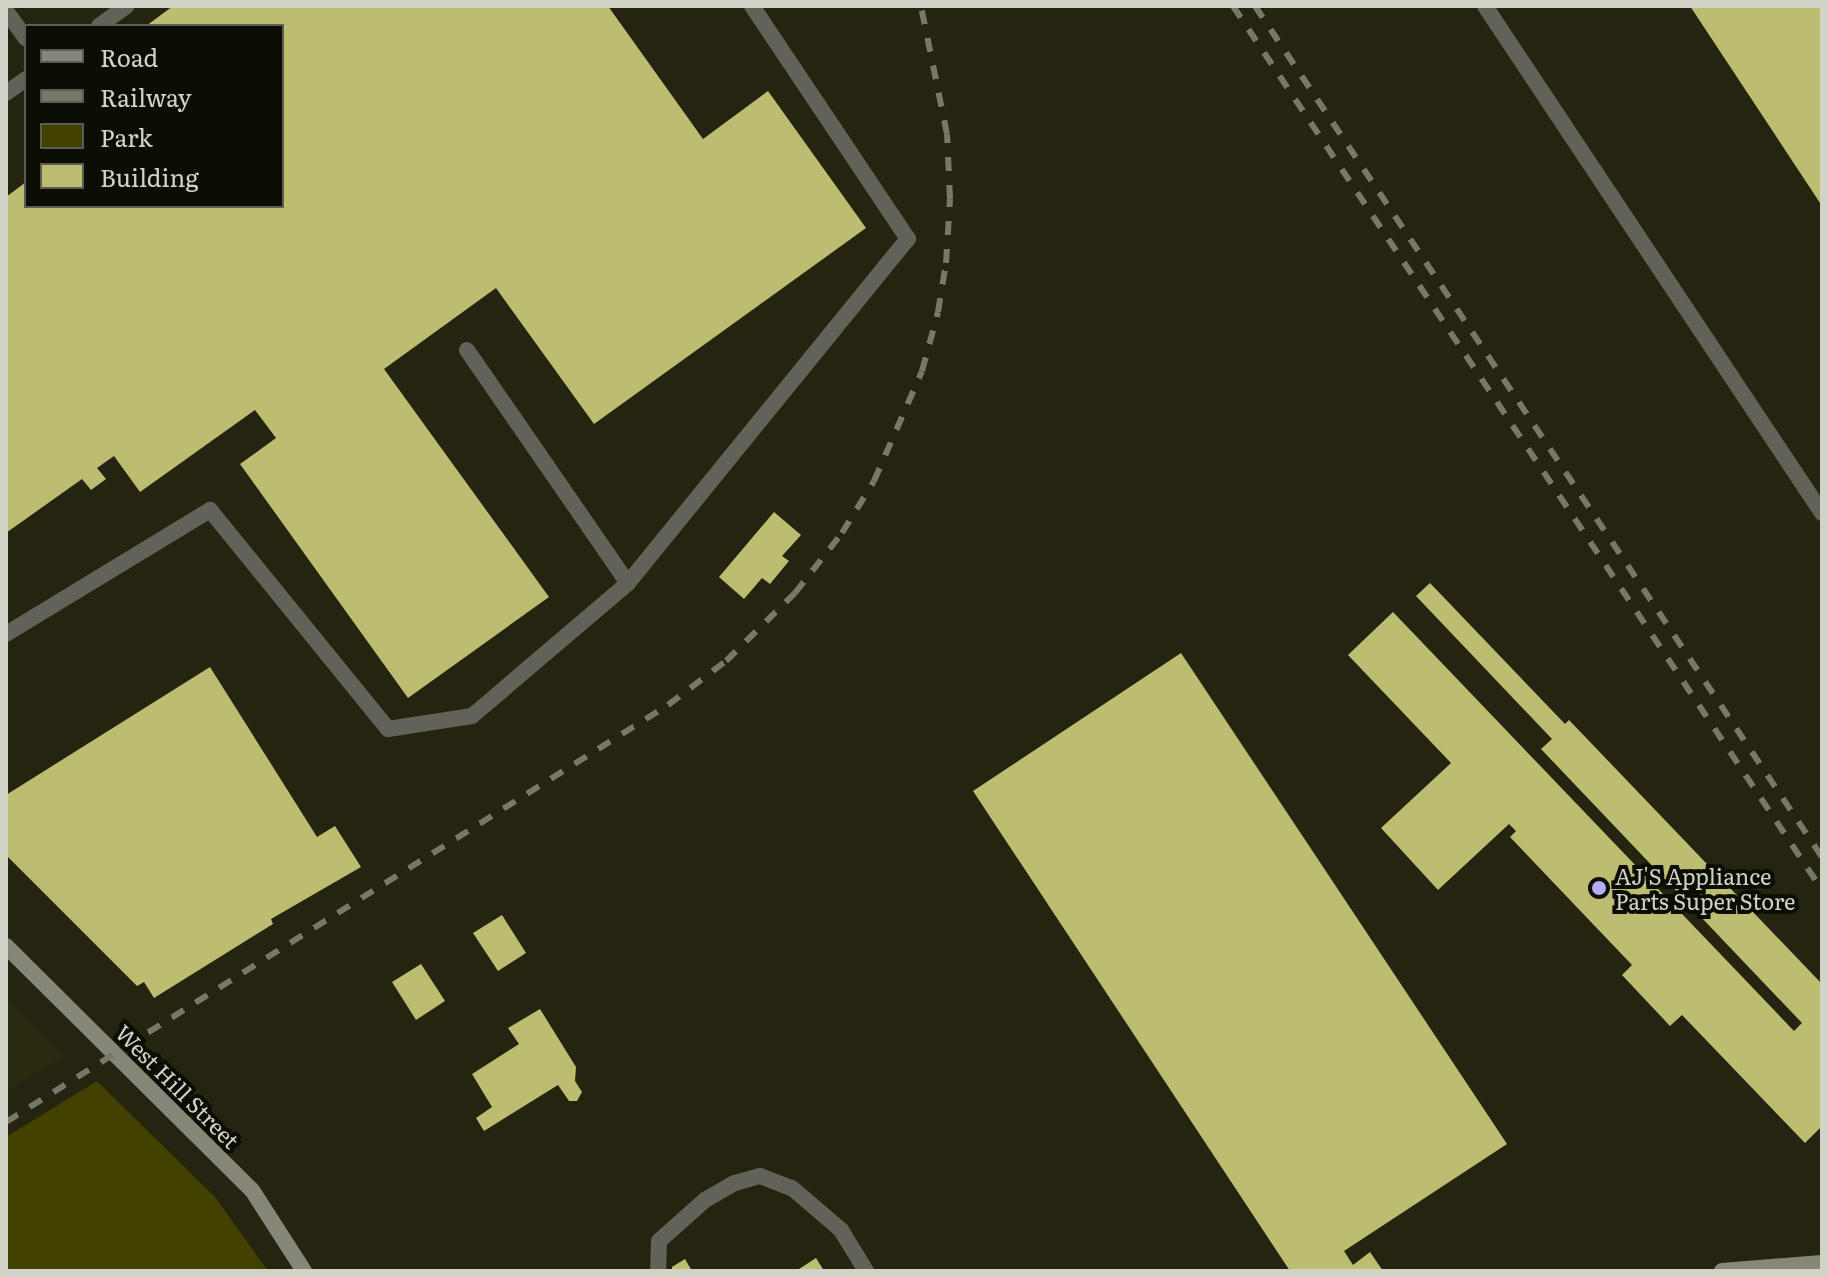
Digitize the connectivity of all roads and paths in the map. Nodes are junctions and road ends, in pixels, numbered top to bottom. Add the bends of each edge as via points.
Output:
1 (127, 6) edge
2 (752, 6) edge
3 (1485, 6) edge
4 (6, 11) edge
5 (102, 24) edge
6 (24, 36) edge
7 (24, 80) edge
8 (6, 93) edge
9 (467, 350) dead end
10 (1822, 513) edge
11 (628, 583) junction
12 (6, 634) edge
13 (6, 946) edge
14 (1822, 1263) edge
15 (304, 1271) edge
16 (658, 1271) edge
17 (866, 1271) edge
18 (1722, 1271) edge

1 - 5 street
2 - 11 street via 908,239
3 - 10 street
4 - 6 street
7 - 8 street
9 - 11 street
11 - 12 street via 472,716 388,729 210,510
13 - 15 street, West Hill Street via 252,1190
14 - 18 street
16 - 17 street via 659,1241 705,1200 760,1176 792,1188 841,1230

